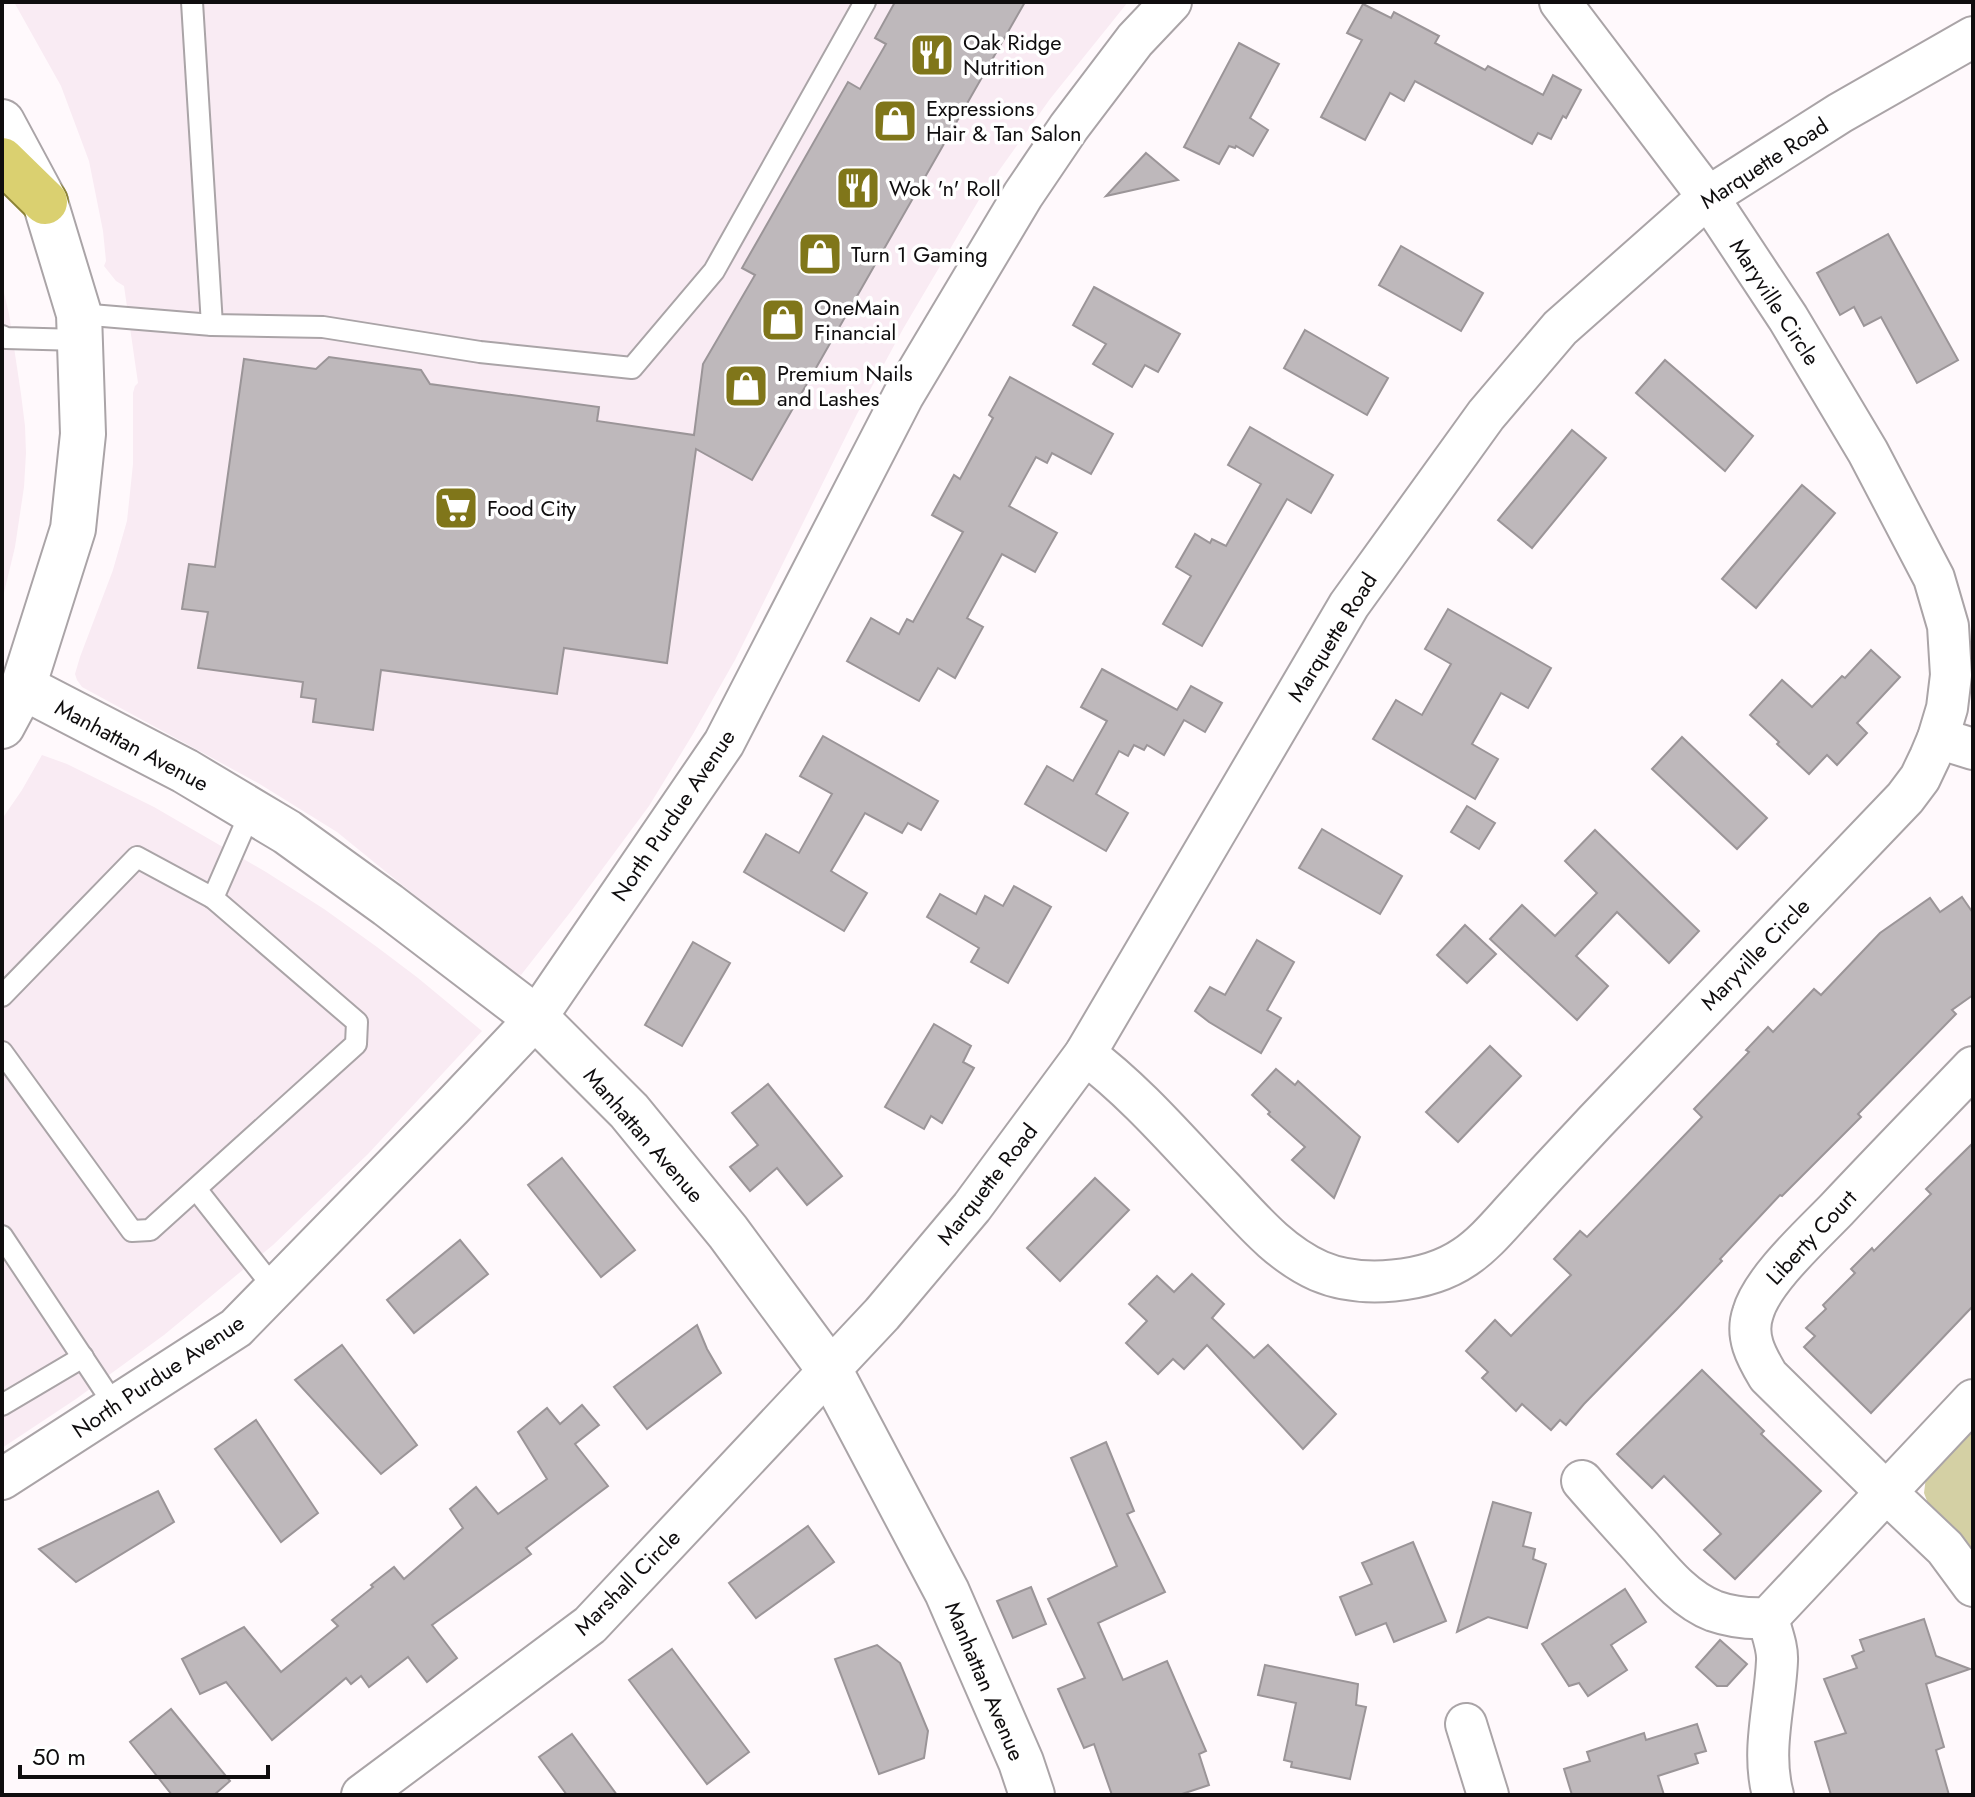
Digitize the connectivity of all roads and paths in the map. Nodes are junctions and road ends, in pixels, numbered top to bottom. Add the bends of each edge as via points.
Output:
1 (192, 2) edge
2 (865, 2) edge
3 (1171, 2) edge
4 (1560, 2) edge
5 (1973, 37) edge
6 (2, 122) edge
7 (2, 160) edge
8 (1708, 197) junction
9 (45, 202) junction
10 (212, 325) junction
11 (80, 327) junction
12 (3, 338) edge
13 (12, 684) edge
14 (2, 726) edge
15 (1956, 743) edge
16 (251, 811) junction
17 (213, 898) junction
18 (2, 996) edge
19 (536, 1018) junction
20 (2, 1052) edge
21 (1085, 1054) junction
22 (1973, 1067) edge
23 (196, 1189) junction
24 (2, 1236) edge
25 (274, 1288) junction
26 (83, 1357) junction
27 (829, 1369) junction
28 (1973, 1400) edge
29 (2, 1405) edge
30 (115, 1406) junction
31 (2, 1479) edge
32 (1582, 1481) dead end
33 (1887, 1493) junction
34 (1973, 1586) edge
35 (1768, 1618) junction
36 (1466, 1724) dead end
37 (362, 1795) edge
38 (1032, 1795) edge
39 (1488, 1795) edge
40 (1773, 1795) edge

1 - 10 lane
2 - 10 lane via 714,271 632,368 480,352 323,327
3 - 19 street, North Purdue Avenue via 1125,53 1023,195 903,396 724,743
4 - 8 street
5 - 8 street, Marquette Road
6 - 9 street
7 - 9 highway
8 - 15 street, Maryville Circle via 1868,452 1934,578 1948,626 1947,708
8 - 21 street, Marquette Road via 1560,328 1486,415 1402,529 1349,605
9 - 11 street
10 - 11 lane
11 - 12 lane
11 - 13 street via 83,434 73,529
13 - 14 street
13 - 16 street, Manhattan Avenue via 185,771
15 - 21 street, Maryville Circle via 1487,1240 1440,1269 1396,1281 1366,1282 1344,1279 1297,1259 1270,1239 1169,1131
16 - 17 lane
16 - 19 street, Manhattan Avenue via 388,905
17 - 18 lane via 137,857
17 - 23 lane via 357,1022 356,1044
19 - 25 street, North Purdue Avenue
19 - 27 street, Manhattan Avenue via 629,1111 728,1232
20 - 23 lane via 132,1231 150,1230
21 - 27 street, Marquette Road via 972,1207
22 - 33 street, Liberty Court via 1805,1243 1763,1290 1753,1312 1751,1342 1768,1376
23 - 25 lane
24 - 26 lane
25 - 30 street, North Purdue Avenue via 236,1328
26 - 29 lane
26 - 30 lane
27 - 37 street, Marshall Circle via 590,1625
27 - 38 street, Manhattan Avenue via 947,1592
28 - 33 street
30 - 31 street, North Purdue Avenue
32 - 35 street via 1693,1599 1730,1616
33 - 34 street, Liberty Court via 1945,1548
33 - 35 street
35 - 40 street via 1777,1658 1768,1753
36 - 39 street

